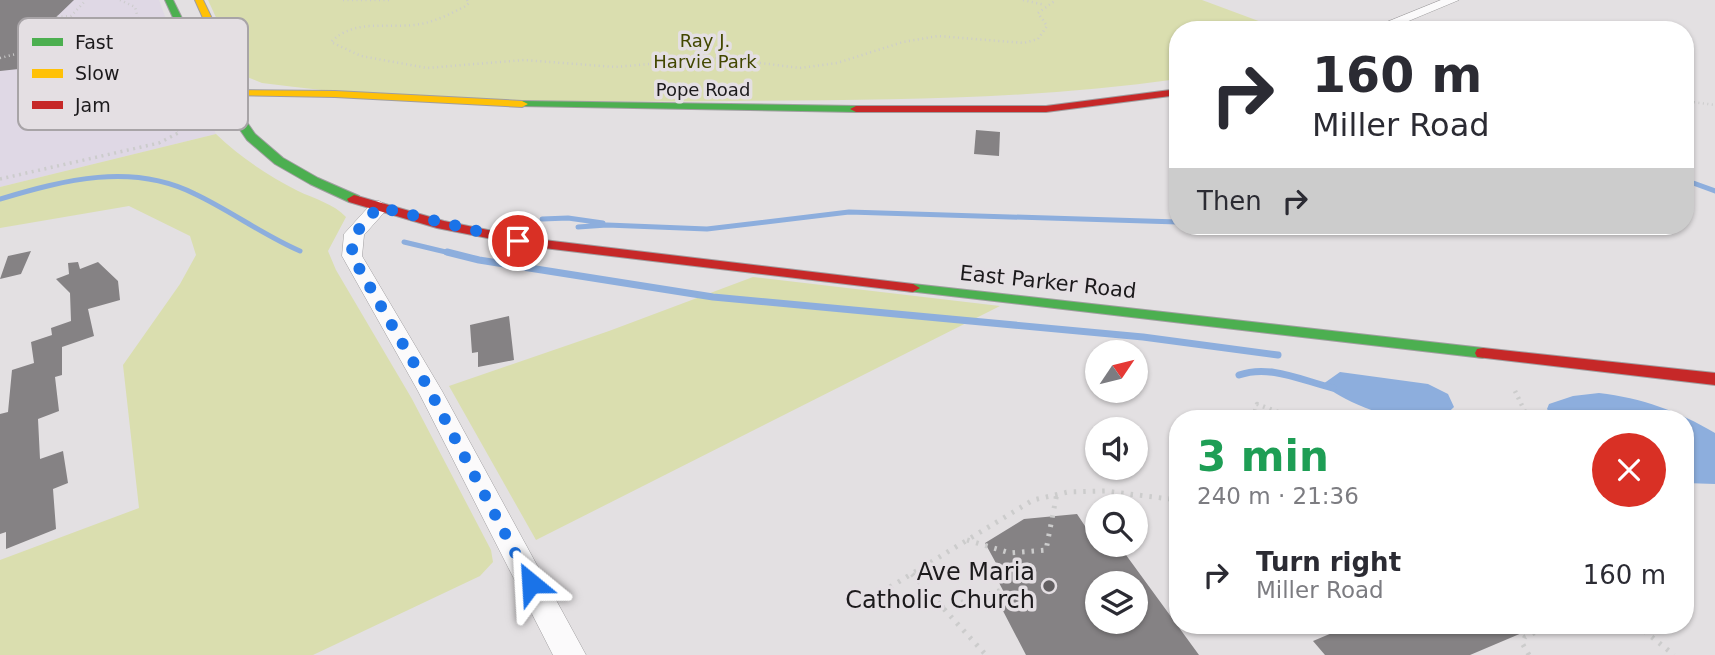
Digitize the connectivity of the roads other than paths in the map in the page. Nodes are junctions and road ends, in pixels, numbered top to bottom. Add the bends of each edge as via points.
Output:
1 (169, 0) edge
2 (199, 0) edge
3 (1453, 0) edge
4 (176, 18) edge
5 (207, 18) edge
6 (1398, 21) edge
7 (248, 93) edge
8 (1169, 93) edge
9 (247, 130) edge
10 (379, 207) junction
11 (1715, 379) edge
12 (570, 655) edge

1 - 4 main road
2 - 5 main road
3 - 6 street
7 - 8 main road, Pope Road via 574,107 968,110 1045,108
9 - 10 main road, East Parker Road via 273,156 334,190
10 - 11 main road, East Parker Road via 492,237 563,248
10 - 12 street via 354,234 352,256 430,391

